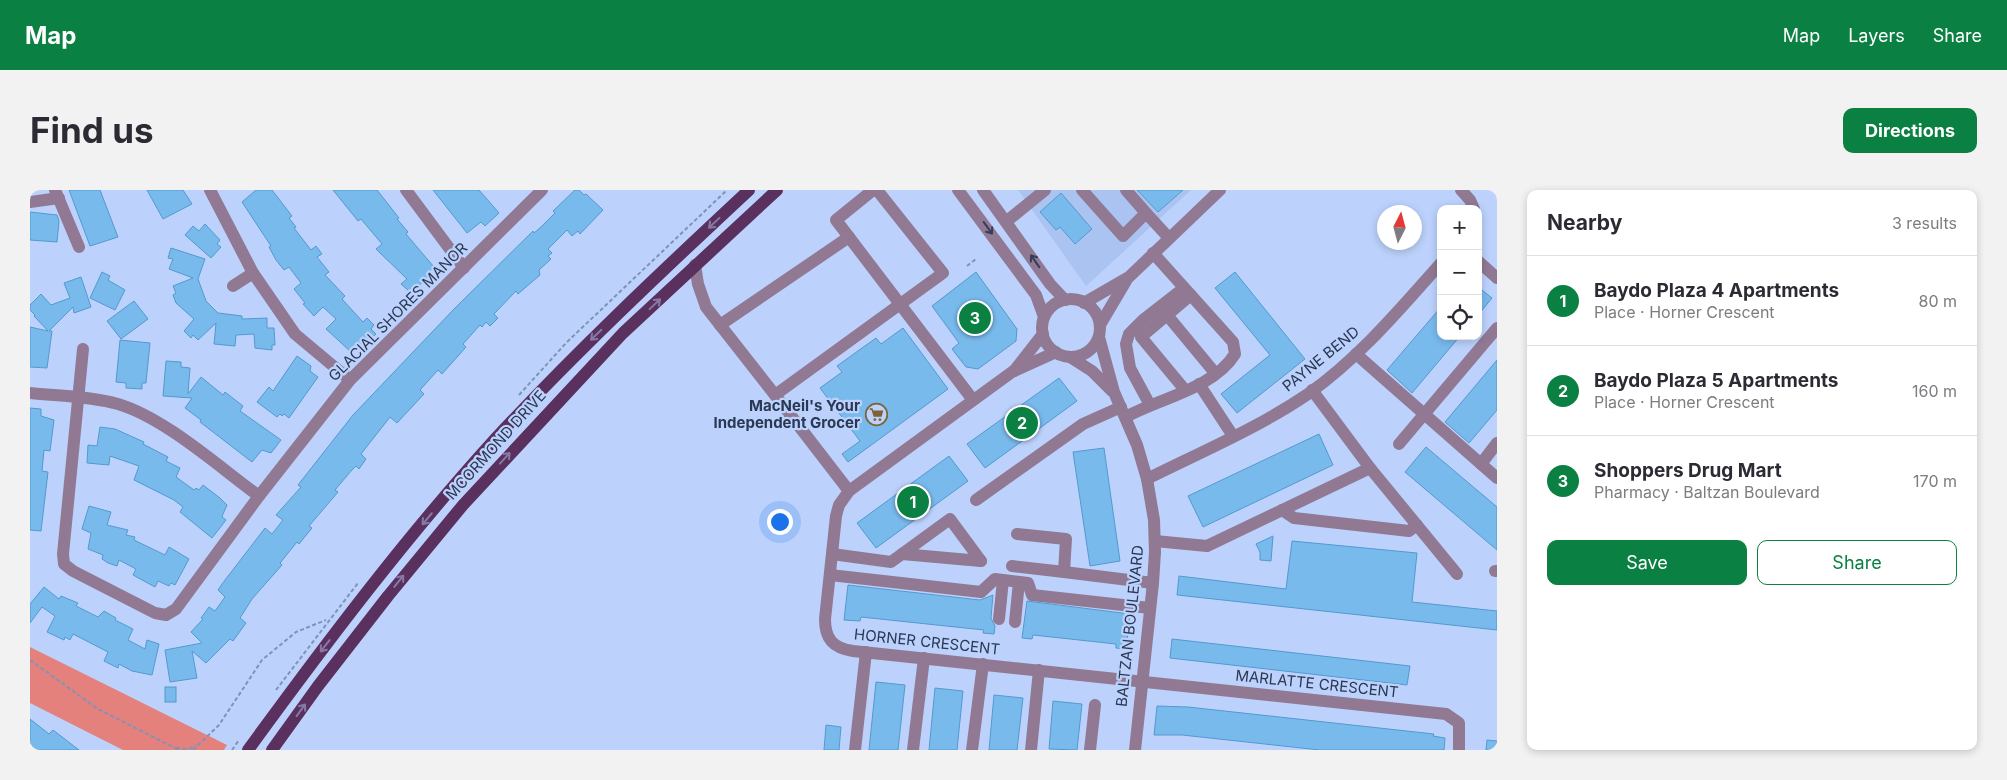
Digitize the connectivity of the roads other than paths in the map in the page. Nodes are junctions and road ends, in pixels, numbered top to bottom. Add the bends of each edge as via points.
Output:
1 (406, 190) edge
2 (542, 190) edge
3 (750, 190) edge
4 (777, 190) edge
5 (873, 190) edge
6 (877, 190) edge
7 (958, 190) edge
8 (983, 190) edge
9 (1045, 190) edge
10 (1082, 190) edge
11 (1126, 190) edge
12 (1220, 190) edge
13 (1461, 190) edge
14 (214, 191) edge
15 (57, 194) edge
16 (30, 202) edge
17 (1472, 205) edge
18 (1146, 213) junction
19 (1007, 221) junction
20 (849, 237) junction
21 (1169, 238) junction
22 (79, 247) dead end
23 (1153, 253) junction
24 (695, 265) junction
25 (1482, 265) edge
26 (1437, 267) edge
27 (464, 268) junction
28 (254, 273) junction
29 (1129, 277) junction
30 (1497, 278) edge
31 (234, 286) dead end
32 (1188, 291) junction
33 (1065, 300) junction
34 (1084, 303) junction
35 (902, 304) junction
36 (1167, 315) junction
37 (1044, 317) junction
38 (720, 324) junction
39 (1497, 328) edge
40 (1100, 331) junction
41 (1043, 334) junction
42 (83, 349) dead end
43 (1056, 352) junction
44 (1356, 354) junction
45 (1070, 357) junction
46 (1012, 372) junction
47 (1215, 373) junction
48 (350, 380) junction
49 (1199, 384) junction
50 (1185, 390) junction
51 (1312, 390) junction
52 (1114, 392) junction
53 (30, 393) edge
54 (775, 395) junction
55 (79, 397) junction
56 (973, 400) junction
57 (1150, 405) junction
58 (1124, 412) junction
59 (1423, 413) junction
60 (1233, 436) junction
61 (1497, 443) edge
62 (1399, 444) dead end
63 (1481, 464) junction
64 (1370, 468) junction
65 (1497, 478) edge
66 (1146, 479) junction
67 (849, 491) junction
68 (259, 496) junction
69 (976, 500) dead end
70 (1282, 510) junction
71 (1417, 526) junction
72 (1017, 534) dead end
73 (1155, 541) junction
74 (832, 554) junction
75 (902, 554) junction
76 (1012, 566) dead end
77 (1064, 572) junction
78 (1457, 574) dead end
79 (830, 575) junction
80 (1003, 580) junction
81 (1019, 582) junction
82 (1153, 583) junction
83 (1150, 608) junction
84 (999, 619) dead end
85 (1015, 622) dead end
86 (866, 652) junction
87 (924, 658) junction
88 (983, 664) junction
89 (1039, 670) junction
90 (1141, 681) junction
91 (1095, 705) dead end
92 (248, 750) edge
93 (272, 750) edge
94 (855, 750) edge
95 (912, 750) edge
96 (972, 750) edge
97 (1031, 750) edge
98 (1090, 750) edge
99 (1135, 750) edge
100 (1459, 750) edge

1 - 27 street
2 - 27 street, GLACIAL SHORES MANOR
3 -> 92 main road, MCORMOND DRIVE via 580,350 495,439 382,573
4 - 24 main road, MCORMOND DRIVE
5 - 20 street via 836,220
6 - 35 street via 944,273
7 -> 37 street via 1036,295
8 - 19 street
9 - 19 street
10 - 18 street via 1123,236
11 - 18 street
12 - 21 street
13 - 17 street
14 - 28 street
15 - 16 street
15 - 22 street
18 - 21 street
33 -> 19 street via 1050,284
20 - 35 street
20 - 38 street
21 - 23 street
23 - 29 street
23 - 32 street
24 - 38 street via 706,307
93 -> 24 main road, MCORMOND DRIVE via 382,603 463,505 623,333
25 - 30 street
26 - 44 street, PAYNE BEND
27 - 48 street, GLACIAL SHORES MANOR
28 - 31 street
28 - 48 street via 296,334
29 - 34 street
29 - 40 street
32 - 36 street
32 - 47 street via 1233,342 1235,354 1229,364
32 - 57 street via 1143,320 1129,334 1126,344 1130,368
33 - 34 street
33 - 37 street via 1056,303
34 - 40 street via 1096,313
35 - 54 street
35 - 56 street
36 - 47 street
36 - 50 street via 1141,337
37 - 41 street
38 - 54 street
39 - 59 street
40 - 45 street via 1088,352
40 - 52 street, BALTZAN BOULEVARD
41 - 43 street
41 - 46 street, HORNER CRESCENT
42 - 55 street
43 - 45 street
43 - 46 street, HORNER CRESCENT
44 - 51 street, PAYNE BEND
44 - 59 street
45 - 52 street, BALTZAN BOULEVARD via 1092,371
46 - 56 street, HORNER CRESCENT
47 - 49 street
48 - 68 street, GLACIAL SHORES MANOR
49 - 50 street
49 - 60 street
50 - 57 street
51 - 60 street, PAYNE BEND
51 - 64 street
52 - 58 street, BALTZAN BOULEVARD
53 - 55 street
54 - 67 street
55 - 68 street via 118,404 159,423
55 - 68 street, GLACIAL SHORES MANOR via 63,554 64,564 73,571 155,613 166,615 176,609
56 - 67 street, HORNER CRESCENT
57 - 58 street
58 - 66 street, BALTZAN BOULEVARD
58 - 69 street via 1083,424
59 - 62 street
59 - 63 street
60 - 66 street, PAYNE BEND
61 - 63 street
63 - 65 street
64 - 70 street
64 - 71 street
66 - 73 street, BALTZAN BOULEVARD
67 - 74 street, HORNER CRESCENT via 839,505
70 - 71 street via 1294,518 1409,531
70 - 73 street via 1207,546
71 - 78 street
72 - 77 street via 1066,539
73 - 82 street, BALTZAN BOULEVARD
74 - 75 street via 891,562
74 - 79 street, HORNER CRESCENT
75 - 75 street via 950,519 981,561 932,556
76 - 77 street
77 - 82 street
79 - 80 street via 981,592 995,579
79 - 86 street, HORNER CRESCENT via 825,631 837,647
80 - 81 street
80 - 84 street
81 - 83 street via 1028,583 1032,595
81 - 85 street
82 - 83 street, BALTZAN BOULEVARD
83 - 90 street, BALTZAN BOULEVARD
86 - 87 street, HORNER CRESCENT
86 - 94 street
87 - 88 street, HORNER CRESCENT
87 - 95 street
88 - 89 street, HORNER CRESCENT
88 - 96 street
89 - 90 street, HORNER CRESCENT
89 - 97 street
90 - 99 street, BALTZAN BOULEVARD
90 - 100 street, MARLATTE CRESCENT via 1446,714 1460,723
91 - 98 street

